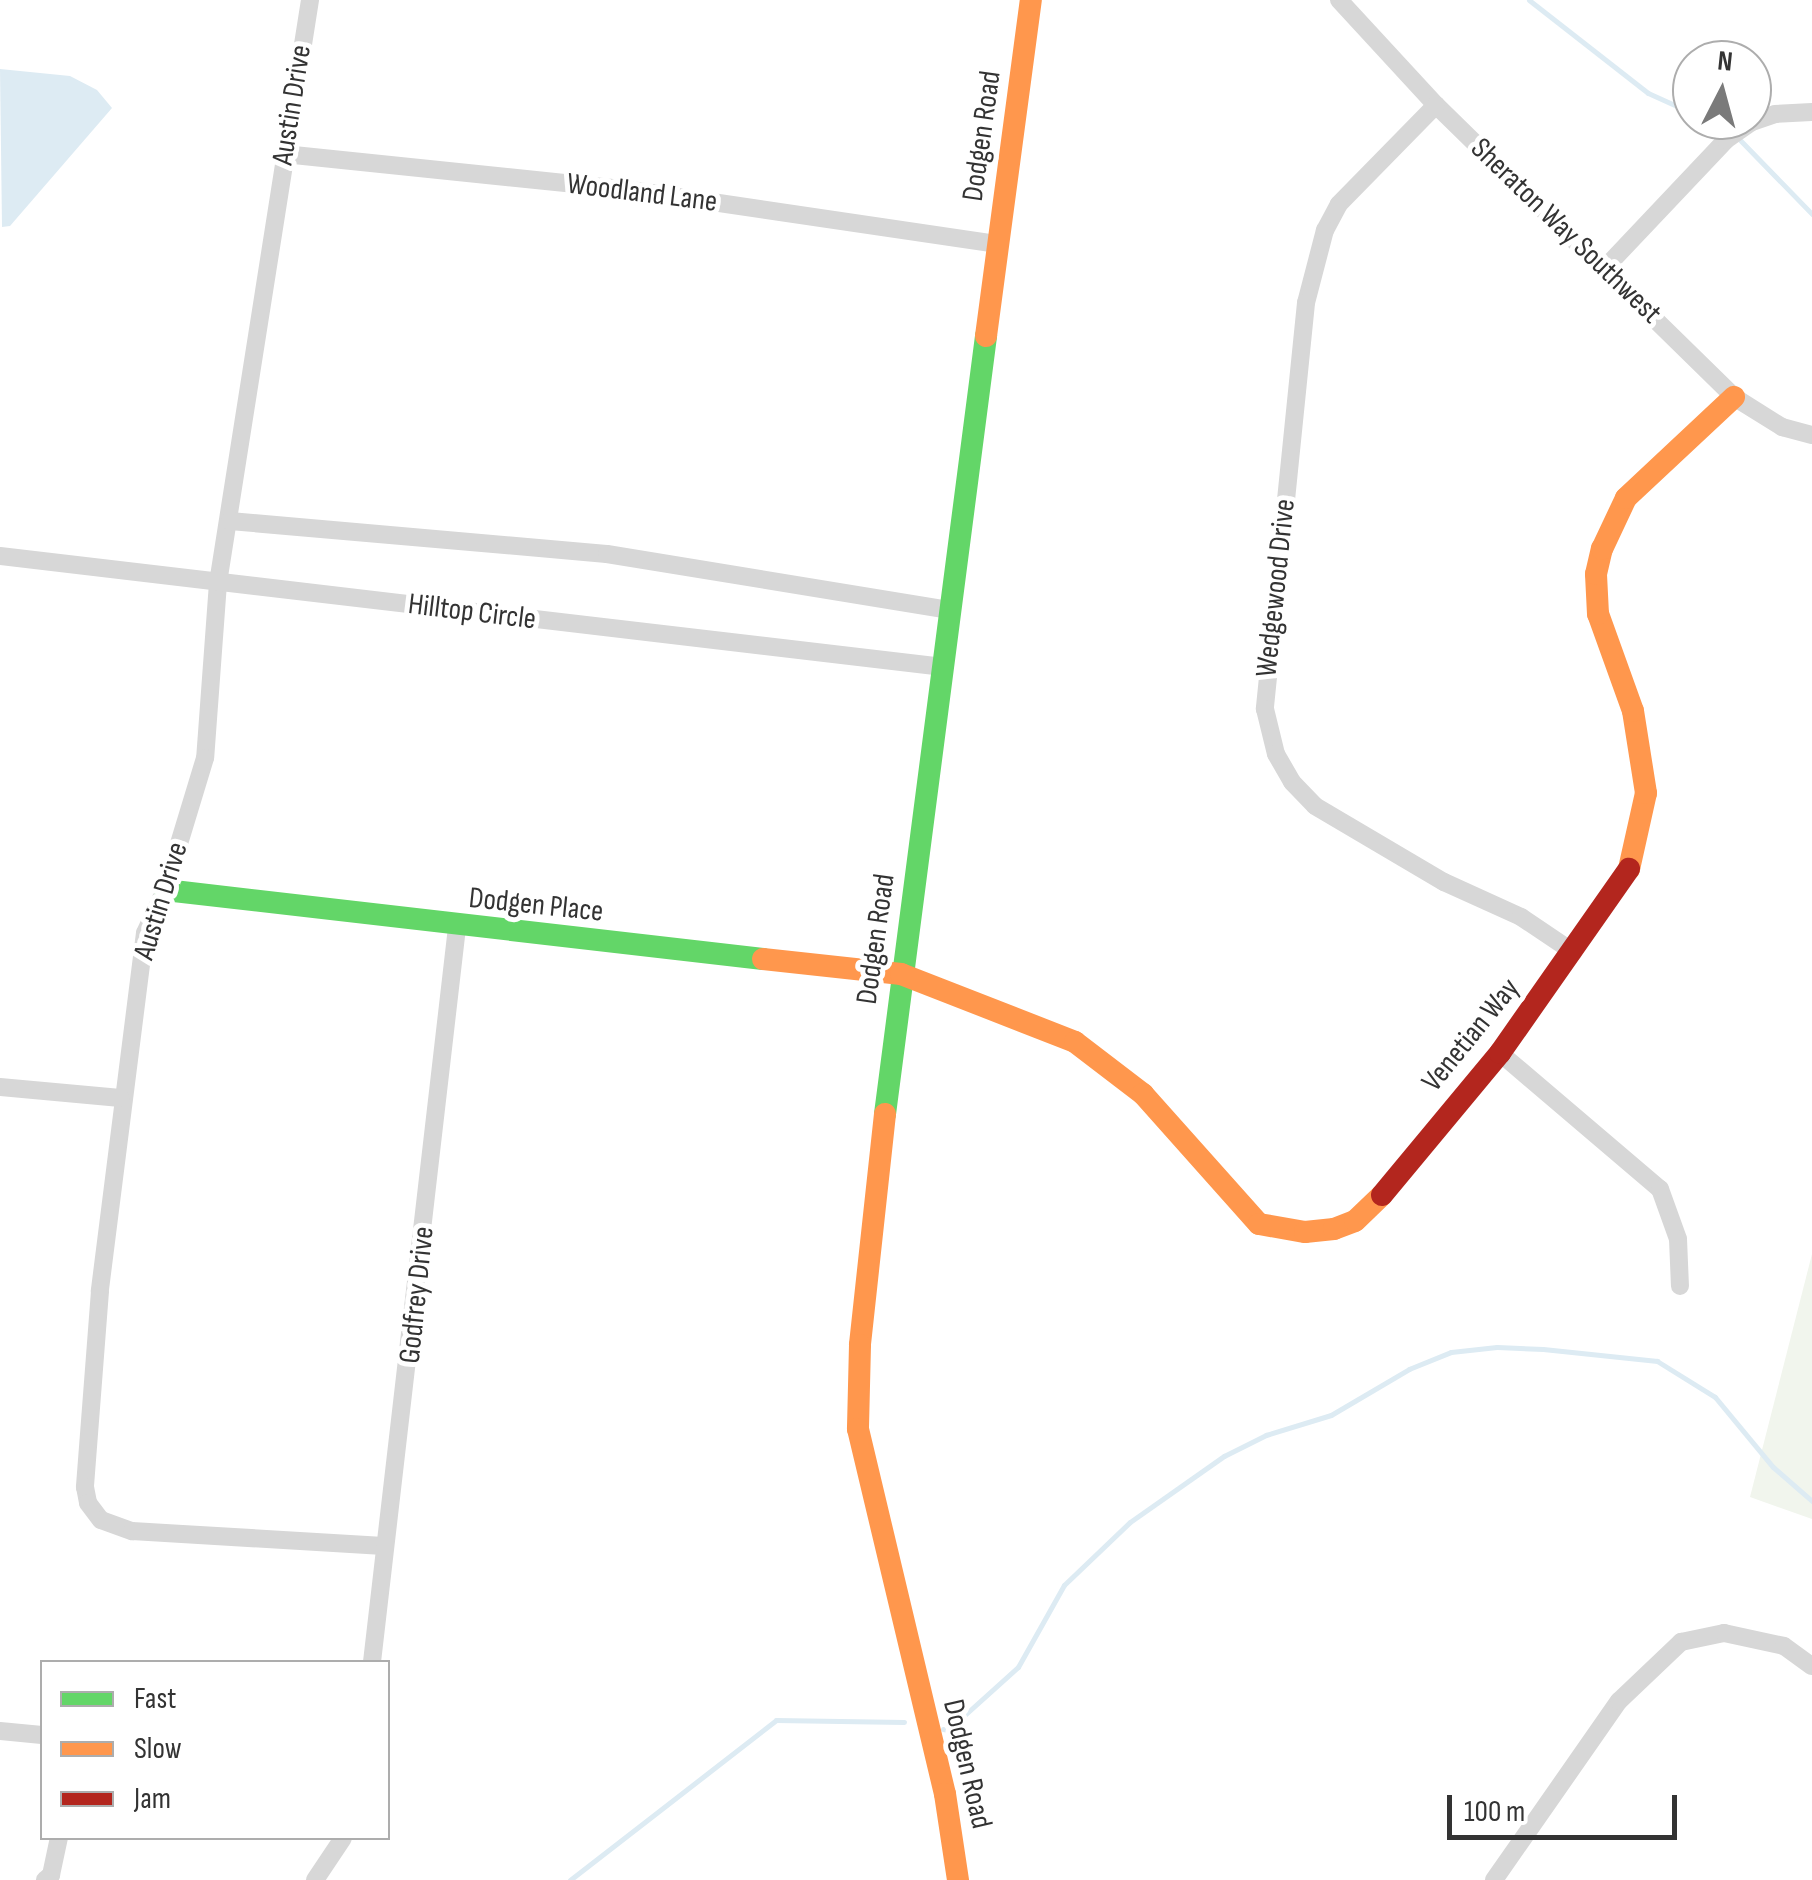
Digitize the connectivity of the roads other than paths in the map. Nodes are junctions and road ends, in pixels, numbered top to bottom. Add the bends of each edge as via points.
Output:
1 (310, 0) edge
2 (1031, 0) edge
3 (1339, 0) edge
4 (1436, 105) junction
5 (1812, 112) edge
6 (284, 154) junction
7 (998, 244) junction
8 (1603, 270) junction
9 (1734, 397) junction
10 (1812, 435) edge
11 (230, 521) junction
12 (0, 556) edge
13 (218, 582) junction
14 (948, 610) junction
15 (943, 668) junction
16 (165, 890) junction
17 (457, 927) junction
18 (1573, 952) junction
19 (902, 974) junction
20 (1500, 1053) junction
21 (0, 1087) edge
22 (121, 1098) junction
23 (1680, 1286) dead end
24 (384, 1546) junction
25 (372, 1660) edge
26 (1812, 1666) edge
27 (0, 1730) edge
28 (40, 1735) edge
29 (59, 1840) edge
30 (342, 1840) edge
31 (45, 1880) edge
32 (315, 1880) edge
33 (958, 1880) edge
34 (1494, 1880) edge

1 - 6 street, Austin Drive
2 - 7 street, Dodgen Road
3 - 4 street, Sheraton Way Southwest
4 - 8 street, Sheraton Way Southwest
4 - 18 street, Wedgewood Drive via 1340,204 1324,230 1306,303 1265,709 1276,754 1315,806 1444,882 1521,916
5 - 8 street via 1775,114 1726,140
6 - 7 street, Woodland Lane via 624,189
6 - 11 street, Austin Drive
7 - 14 street, Dodgen Road
8 - 9 street, Sheraton Way Southwest
9 - 10 street, Sheraton Way Southwest via 1782,427
9 - 18 street, Venetian Way via 1626,498 1602,549 1598,614 1632,711 1646,793 1630,867
11 - 13 street, Austin Drive
11 - 14 street via 608,554
12 - 13 street, Hilltop Circle
13 - 15 street, Hilltop Circle
13 - 16 street, Austin Drive via 205,758
14 - 15 street, Dodgen Road
15 - 19 street, Dodgen Road
16 - 17 street, Dodgen Place
16 - 22 street, Austin Drive via 144,932
17 - 19 street, Dodgen Place
17 - 24 street, Godfrey Drive
18 - 20 street, Venetian Way
19 - 20 street, Venetian Way via 1099,1056 1144,1094 1243,1211 1259,1224 1306,1232 1344,1225 1374,1204
19 - 33 street, Dodgen Road via 869,1235 858,1430 945,1794
20 - 23 street via 1660,1189 1678,1239
21 - 22 street
22 - 24 street, Austin Drive via 84,1472 94,1514 132,1531
24 - 25 street, Godfrey Drive
26 - 34 street via 1784,1646 1724,1633 1681,1642 1620,1701
27 - 28 street
29 - 31 street
30 - 32 street

